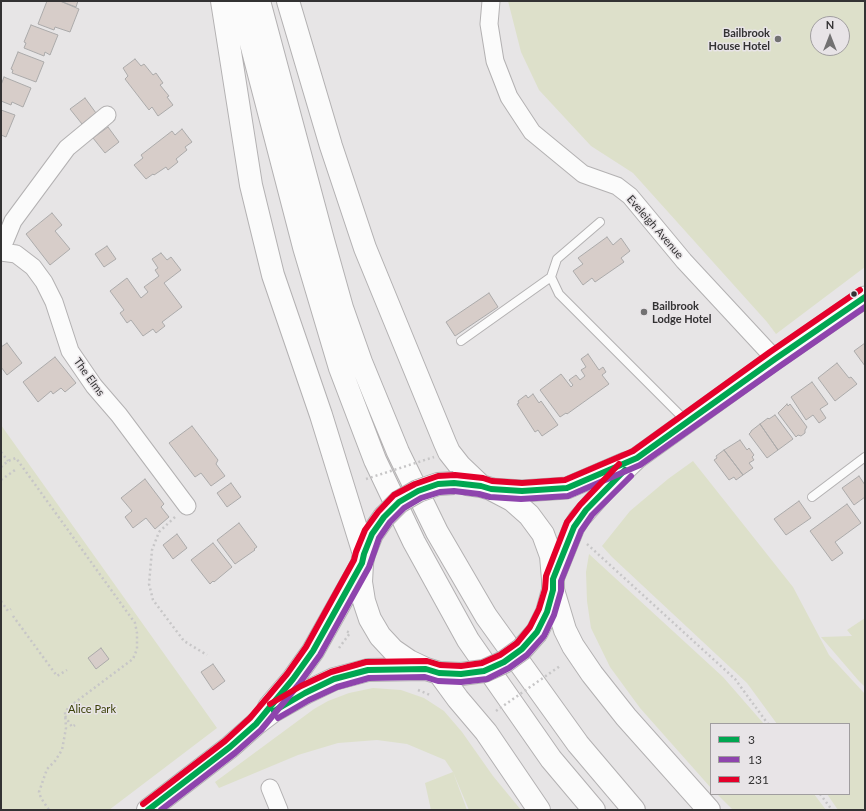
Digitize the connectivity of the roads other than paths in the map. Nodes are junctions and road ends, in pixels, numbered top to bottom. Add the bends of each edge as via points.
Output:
1 (222, 1) edge
2 (240, 1) edge
3 (259, 1) edge
4 (288, 1) edge
5 (491, 1) edge
6 (107, 115) dead end
7 (600, 222) dead end
8 (1, 251) edge
9 (551, 277) junction
10 (865, 297) edge
11 (461, 341) dead end
12 (775, 359) junction
13 (688, 422) junction
14 (865, 457) edge
15 (637, 458) junction
16 (486, 487) junction
17 (812, 498) dead end
18 (187, 506) road end
19 (363, 559) junction
20 (553, 584) junction
21 (433, 671) junction
22 (256, 724) junction
23 (270, 788) dead end
24 (169, 801) edge
25 (148, 810) edge
26 (279, 810) edge
27 (540, 810) edge
28 (594, 810) edge
29 (634, 810) edge
30 (709, 810) edge

1 - 19 highway via 251,185 273,275 345,489
2 - 28 highway via 306,255 340,368 375,460 414,542 468,640 552,759
3 - 29 highway via 342,308 398,452 437,532 486,616 578,744
4 - 16 highway via 331,146 365,248 442,454
5 - 12 street, Eveleigh Avenue via 489,24 495,61 509,97 532,132 583,174 617,186 630,196 684,261
6 - 8 street, The Elms via 67,148 13,221
7 - 9 lane via 557,259
8 - 18 street, The Elms via 16,254 32,266 44,282 54,302 70,351
9 - 11 lane
9 - 13 lane via 559,294
10 - 12 street
12 - 13 street
13 - 15 street
14 - 17 lane
15 - 16 street via 567,488 522,491
15 - 20 street via 579,519
16 - 19 highway, bridge via 438,484 418,491 399,502 372,534
16 - 20 highway via 512,500 529,515 543,534 551,556
19 - 21 highway via 364,601 370,620 380,636 393,650 409,661
19 - 22 highway via 313,651
20 - 21 highway, bridge via 547,612 537,632 522,649 504,662 484,671 461,674
20 - 30 highway via 565,630 592,674 626,718
21 - 22 highway via 368,670 334,679 273,711
21 - 27 highway via 458,698 488,716
22 - 24 highway
23 - 26 street
24 - 25 highway

